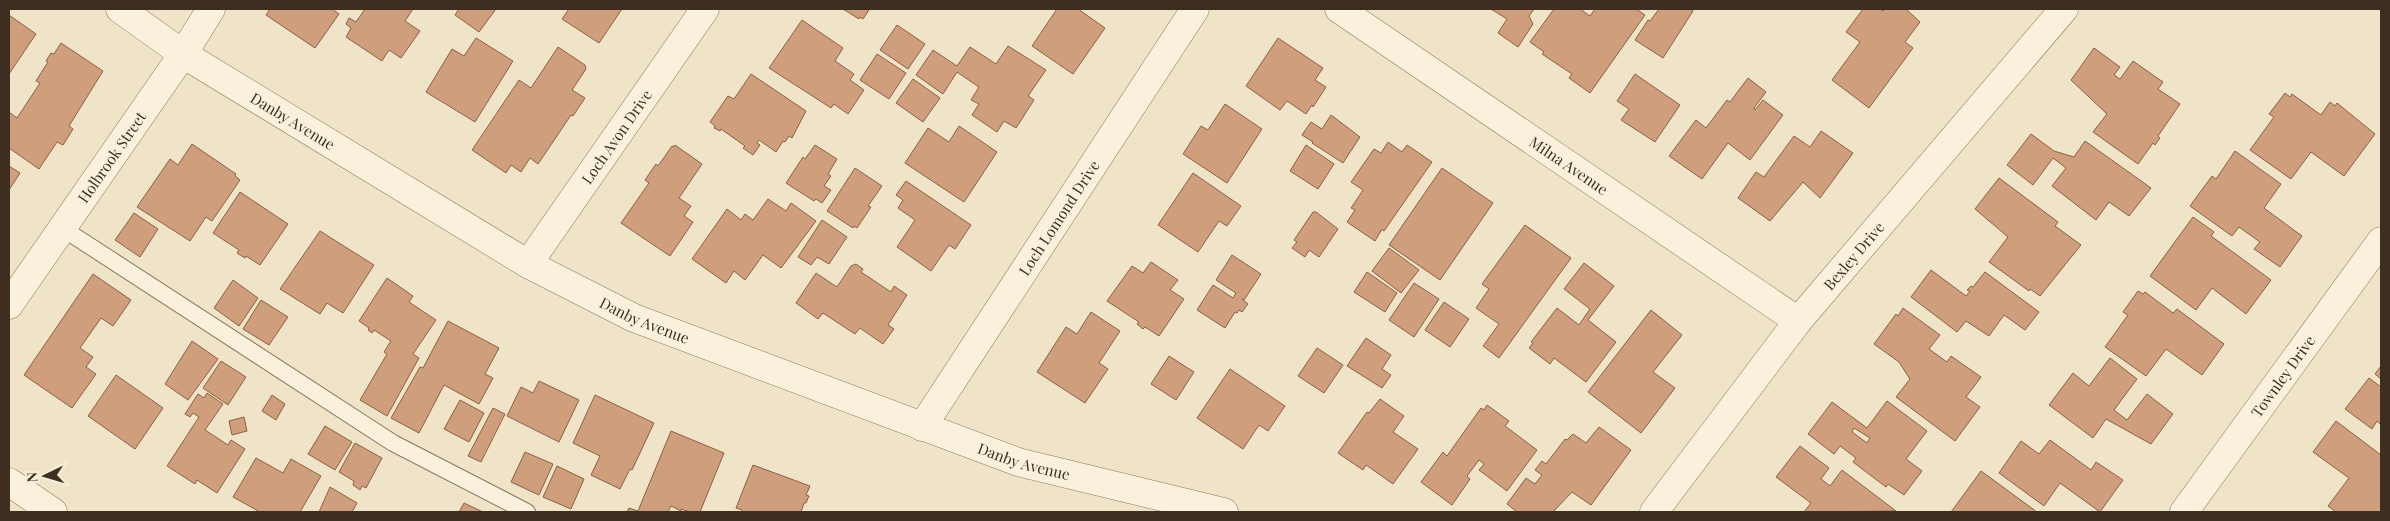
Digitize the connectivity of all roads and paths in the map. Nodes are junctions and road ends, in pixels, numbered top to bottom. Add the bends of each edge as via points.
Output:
1 (120, 9) edge
2 (212, 9) edge
3 (705, 9) edge
4 (1195, 9) edge
5 (1339, 9) edge
6 (2064, 9) edge
7 (183, 54) junction
8 (62, 228) junction
9 (2381, 241) edge
10 (528, 264) junction
11 (9, 305) edge
12 (1798, 321) junction
13 (922, 427) junction
14 (9, 482) edge
15 (53, 512) edge
16 (527, 512) edge
17 (1224, 512) edge
18 (1654, 512) edge
19 (2184, 512) edge

1 - 7 street, Danby Avenue
2 - 7 street, Holbrook Street
3 - 10 street, Loch Avon Drive
4 - 13 street, Loch Lomond Drive
5 - 12 street, Milna Avenue
6 - 12 street, Bexley Drive
7 - 8 street, Holbrook Street
7 - 10 street, Danby Avenue
8 - 11 street, Holbrook Street
8 - 16 lane via 393,443
9 - 19 street, Townley Drive
10 - 13 street, Danby Avenue via 634,318
12 - 18 street, Bexley Drive
13 - 17 street, Danby Avenue via 1018,462
14 - 15 street

